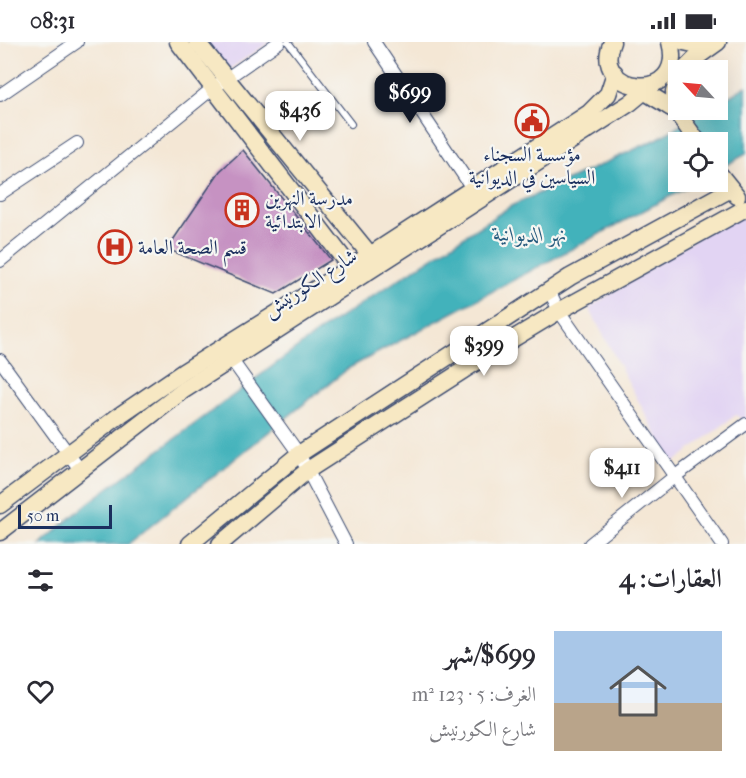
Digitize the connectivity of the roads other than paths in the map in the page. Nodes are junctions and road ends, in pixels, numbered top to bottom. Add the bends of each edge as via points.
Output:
1 (77, 42) edge
2 (178, 42) edge
3 (196, 42) edge
4 (279, 42) edge
5 (288, 42) edge
6 (374, 42) edge
7 (670, 42) edge
8 (684, 42) edge
9 (709, 42) edge
10 (718, 42) edge
11 (607, 45) edge
12 (694, 60) edge
13 (615, 74) junction
14 (219, 83) junction
15 (645, 87) junction
16 (0, 95) edge
17 (630, 103) junction
18 (668, 106) edge
19 (668, 109) edge
20 (351, 124) dead end
21 (77, 143) dead end
22 (728, 185) edge
23 (472, 188) junction
24 (731, 189) junction
25 (0, 194) edge
26 (746, 208) edge
27 (374, 260) junction
28 (0, 261) edge
29 (354, 273) junction
30 (549, 290) junction
31 (559, 311) junction
32 (0, 360) edge
33 (233, 362) junction
34 (746, 424) edge
35 (68, 454) junction
36 (299, 454) junction
37 (308, 470) junction
38 (47, 471) junction
39 (81, 471) junction
40 (674, 477) junction
41 (60, 487) junction
42 (0, 505) edge
43 (0, 532) edge
44 (190, 544) edge
45 (220, 544) edge
46 (346, 544) edge
47 (590, 544) edge
48 (722, 544) edge

1 - 16 street
2 - 14 main road
3 - 14 main road
4 - 14 street
5 - 20 lane
6 - 23 street
7 - 15 main road, شارع الكورنيش via 669,69
8 - 9 main road
10 - 12 main road
11 - 13 main road
13 - 15 main road via 628,84
13 - 23 main road, شارع الكورنيش via 608,94 597,108
14 - 27 main road
14 - 28 street
14 - 29 main road
15 - 17 main road, شارع الكورنيش
15 - 18 main road
17 - 19 main road
17 - 27 main road, شارع الكورنيش
21 - 25 street
22 - 24 main road
23 - 27 main road, شارع الكورنيش
24 - 26 main road
24 - 30 main road
26 - 31 main road
27 - 29 main road, شارع الكورنيش
29 - 33 main road, شارع الكورنيش
29 - 35 main road, شارع الكورنيش via 183,372
30 - 31 street
30 - 36 main road
31 - 37 main road
31 - 40 street
32 - 35 street
33 - 36 street
33 - 39 main road, شارع الكورنيش via 160,408
34 - 40 street
35 - 38 main road, شارع الكورنيش
35 - 39 street
36 - 37 street
36 - 44 main road
37 - 45 main road
37 - 46 street
38 - 41 main road via 61,471
38 - 42 main road, شارع الكورنيش
39 - 41 main road, شارع الكورنيش
40 - 47 street
40 - 48 street
41 - 43 main road, شارع الكورنيش

